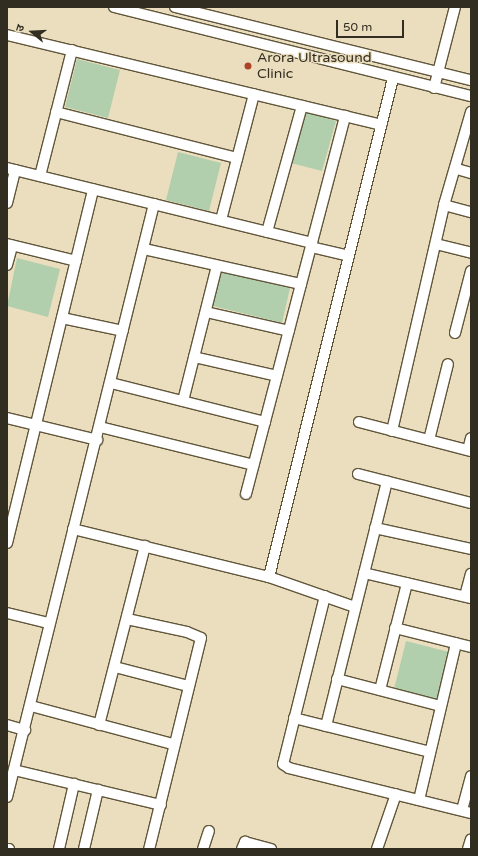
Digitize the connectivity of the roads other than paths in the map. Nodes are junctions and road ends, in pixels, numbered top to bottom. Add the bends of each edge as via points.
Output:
1 (114, 7) edge
2 (175, 7) edge
3 (455, 7) edge
4 (7, 35) edge
5 (72, 50) junction
6 (438, 73) junction
7 (451, 76) junction
8 (393, 78) junction
9 (471, 80) edge
10 (434, 88) junction
11 (447, 91) junction
12 (254, 94) junction
13 (471, 96) edge
14 (302, 106) junction
15 (56, 112) junction
16 (471, 112) edge
17 (345, 116) junction
18 (381, 125) junction
19 (468, 134) edge
20 (237, 158) junction
21 (11, 169) edge
22 (457, 169) junction
23 (471, 173) edge
24 (40, 176) junction
25 (93, 189) junction
26 (7, 203) edge
27 (154, 204) junction
28 (444, 205) junction
29 (471, 212) edge
30 (221, 220) junction
31 (268, 232) junction
32 (436, 244) junction
33 (9, 245) edge
34 (311, 245) junction
35 (144, 249) junction
36 (471, 253) edge
37 (349, 256) junction
38 (76, 261) junction
39 (7, 265) edge
40 (217, 266) junction
41 (471, 271) edge
42 (301, 284) junction
43 (206, 312) junction
44 (62, 318) junction
45 (123, 331) junction
46 (289, 331) junction
47 (455, 334) dead end
48 (194, 357) junction
49 (448, 364) dead end
50 (277, 376) junction
51 (111, 383) junction
52 (183, 401) junction
53 (7, 418) edge
54 (265, 422) junction
55 (359, 422) dead end
56 (36, 425) junction
57 (100, 427) junction
58 (392, 431) junction
59 (471, 438) edge
60 (97, 440) junction
61 (429, 440) junction
62 (470, 450) edge
63 (253, 465) junction
64 (358, 474) dead end
65 (387, 481) junction
66 (246, 494) dead end
67 (471, 504) edge
68 (375, 528) junction
69 (73, 529) junction
70 (7, 543) edge
71 (145, 546) junction
72 (471, 549) edge
73 (364, 572) junction
74 (471, 574) edge
75 (269, 577) junction
76 (407, 582) junction
77 (325, 596) junction
78 (468, 597) edge
79 (355, 607) junction
80 (7, 613) edge
81 (127, 619) junction
82 (48, 623) junction
83 (396, 628) junction
84 (456, 643) junction
85 (471, 647) edge
86 (114, 667) junction
87 (337, 680) junction
88 (188, 686) junction
89 (380, 690) junction
90 (31, 706) junction
91 (441, 706) junction
92 (294, 718) junction
93 (7, 725) edge
94 (99, 725) junction
95 (326, 726) junction
96 (25, 730) junction
97 (173, 744) junction
98 (430, 752) junction
99 (14, 770) junction
100 (471, 776) edge
101 (74, 784) junction
102 (98, 790) junction
103 (396, 794) junction
104 (7, 797) edge
105 (419, 800) junction
106 (161, 805) junction
107 (467, 812) edge
108 (209, 831) dead end
109 (471, 839) edge
110 (59, 849) edge
111 (84, 849) edge
112 (149, 849) edge
113 (203, 849) edge
114 (242, 849) edge
115 (271, 849) edge
116 (377, 849) edge
117 (468, 849) edge

1 - 8 street
2 - 6 street
3 - 6 street
4 - 5 street
5 - 12 street
5 - 15 street
6 - 7 street
6 - 10 street
7 - 9 street
7 - 11 street
8 - 10 street
8 - 18 street
10 - 11 street
11 - 13 street
12 - 14 street
12 - 20 street
14 - 17 street
14 - 31 street
15 - 20 street
15 - 24 street
16 - 19 street
17 - 18 street
17 - 34 street
18 - 37 street
19 - 22 street
20 - 30 street
21 - 24 street
21 - 26 street
22 - 23 street
22 - 28 street
24 - 25 street
25 - 27 street
25 - 38 street
27 - 30 street
27 - 35 street
28 - 29 street
28 - 32 street
30 - 31 street
31 - 34 street
32 - 36 street
32 - 58 street
33 - 38 street
33 - 39 street
34 - 37 street
34 - 42 street
35 - 40 street
35 - 45 street
37 - 75 street
38 - 44 street
40 - 42 street
40 - 43 street
41 - 47 street
42 - 46 street
43 - 46 street
43 - 48 street
44 - 45 street
44 - 56 street
45 - 51 street
46 - 50 street
48 - 50 street
48 - 52 street
49 - 61 street
50 - 54 street
51 - 52 street
51 - 57 street
52 - 54 street
53 - 56 street
54 - 63 street
55 - 58 street
56 - 60 street
56 - 70 street
57 - 60 street
57 - 63 street
58 - 61 street
59 - 62 street
60 - 69 street
61 - 62 street
63 - 66 street
64 - 65 street
65 - 67 street
65 - 68 street
68 - 72 street
68 - 73 street
69 - 71 street
69 - 82 street
71 - 75 street
71 - 81 street
73 - 76 street
73 - 79 street
74 - 78 street
75 - 77 street
76 - 78 street
76 - 83 street
77 - 79 street
77 - 92 street
79 - 87 street
80 - 82 street
81 - 86 street
81 - 88 street via 188,632 201,638
82 - 90 street
83 - 84 street
83 - 89 street
84 - 85 street
84 - 91 street
86 - 88 street
86 - 94 street
87 - 89 street
87 - 95 street
88 - 97 street
89 - 91 street
90 - 94 street
90 - 96 street
91 - 98 street
92 - 95 street
92 - 103 street via 283,764 289,768
93 - 96 street
94 - 97 street
95 - 98 street
96 - 99 street
97 - 106 street
98 - 105 street
99 - 101 street
99 - 104 street
100 - 107 street
101 - 102 street
101 - 110 street
102 - 106 street
102 - 111 street
103 - 105 street
103 - 116 street
105 - 107 street
106 - 112 street
108 - 113 street
109 - 117 street
114 - 115 street via 245,842

